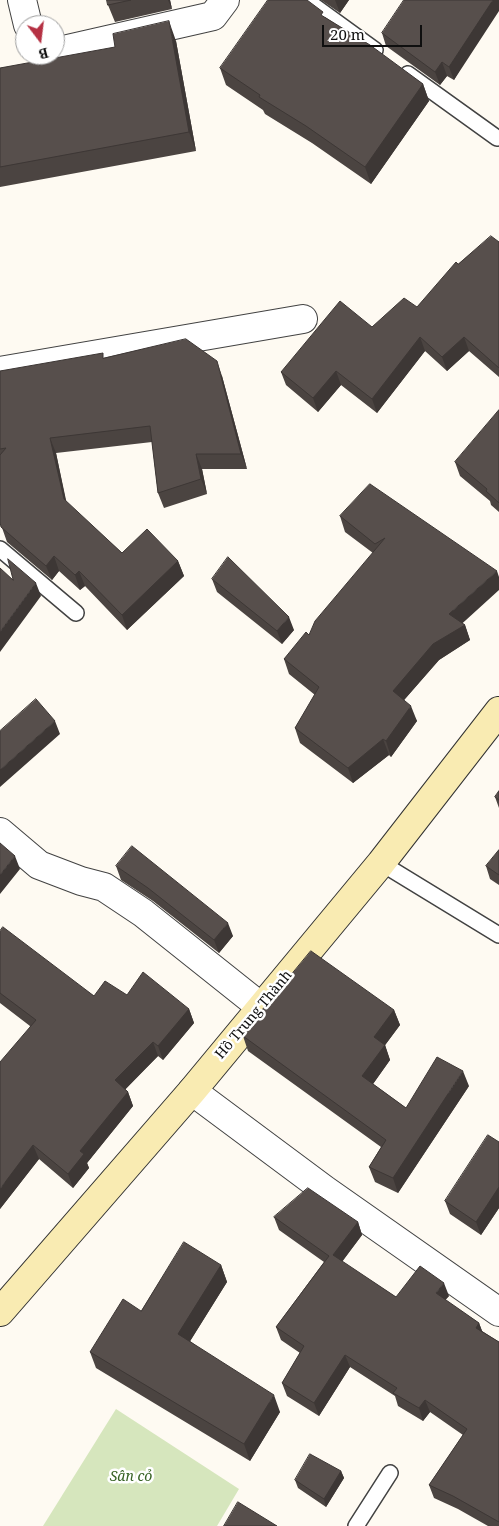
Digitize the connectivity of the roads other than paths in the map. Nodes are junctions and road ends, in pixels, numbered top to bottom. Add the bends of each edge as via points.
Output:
1 (22, 0) edge
2 (225, 0) edge
3 (306, 0) edge
4 (26, 15) edge
5 (65, 50) edge
6 (496, 138) dead end
7 (303, 319) dead end
8 (0, 371) edge
9 (0, 549) edge
10 (76, 613) dead end
11 (499, 711) edge
12 (0, 832) edge
13 (381, 863) junction
14 (499, 935) edge
15 (261, 1007) junction
16 (192, 1091) junction
17 (0, 1312) edge
18 (499, 1312) edge
19 (390, 1473) dead end
20 (356, 1526) edge

1 - 4 street
2 - 5 street via 213,16
3 - 6 lane
7 - 8 street
9 - 10 lane
11 - 13 street, Hồ Trung Thành
12 - 15 street via 39,865 104,887 143,913
13 - 14 lane
13 - 15 street, Hồ Trung Thành
15 - 16 street, Hồ Trung Thành
16 - 17 street, Hồ Trung Thành
16 - 18 street via 325,1190
19 - 20 lane

